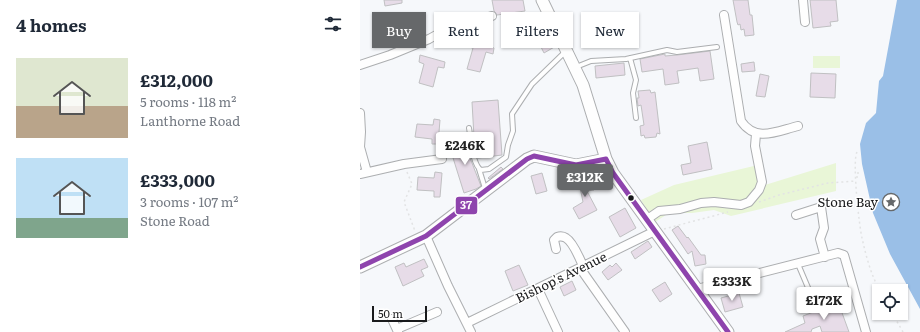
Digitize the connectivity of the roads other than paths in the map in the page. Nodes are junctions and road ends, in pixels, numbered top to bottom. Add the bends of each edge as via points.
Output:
1 (542, 0) edge
2 (803, 0) edge
3 (724, 15) dead end
4 (805, 22) dead end
5 (434, 36) edge
6 (717, 47) dead end
7 (567, 50) junction
8 (630, 58) junction
9 (360, 65) edge
10 (575, 68) junction
11 (360, 113) edge
12 (636, 118) dead end
13 (798, 126) dead end
14 (469, 128) dead end
15 (756, 134) junction
16 (442, 158) dead end
17 (606, 159) junction
18 (478, 169) junction
19 (364, 173) edge
20 (488, 188) junction
21 (796, 215) dead end
22 (646, 220) junction
23 (655, 231) junction
24 (422, 238) junction
25 (556, 249) dead end
26 (825, 257) junction
27 (798, 264) junction
28 (360, 267) edge
29 (582, 267) junction
30 (538, 289) junction
31 (697, 289) junction
32 (812, 297) dead end
33 (437, 312) dead end
34 (392, 319) dead end
35 (467, 324) junction
36 (397, 330) edge
37 (471, 332) edge
38 (558, 332) edge
39 (625, 332) edge
40 (728, 332) edge
41 (866, 332) edge

1 - 7 main road
2 - 4 street
3 - 15 street via 741,121 749,131
5 - 9 street
6 - 8 lane via 677,52 667,50
7 - 10 main road
7 - 18 lane via 532,84 512,114 513,131 506,157 489,169
8 - 10 lane via 591,61
8 - 12 lane via 636,80 633,93
10 - 17 main road via 590,104
11 - 19 street via 360,147
13 - 15 street
14 - 18 lane
15 - 22 street via 755,146 762,182 749,202 741,205 701,203 659,212
16 - 19 street
17 - 20 main road via 576,165 534,156
17 - 22 main road
18 - 20 lane via 484,185
20 - 24 main road
21 - 26 street via 821,207 824,228 820,240
22 - 23 main road
23 - 29 street, Bishop's Avenue
23 - 31 main road
24 - 28 main road
24 - 35 street
25 - 29 street via 554,240 562,236 566,238 570,241
26 - 27 street
26 - 41 street via 838,253 844,255
27 - 31 street
27 - 32 lane
29 - 30 street, Bishop's Avenue
29 - 39 street
30 - 35 street, Bishop's Avenue
30 - 38 street
31 - 40 main road
33 - 36 street
34 - 36 street
35 - 37 street

